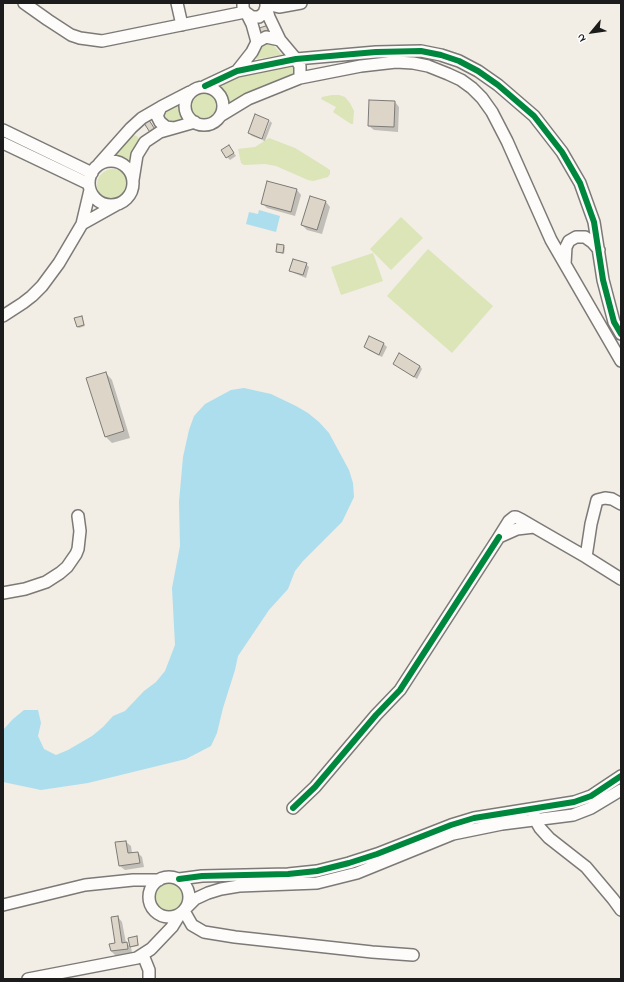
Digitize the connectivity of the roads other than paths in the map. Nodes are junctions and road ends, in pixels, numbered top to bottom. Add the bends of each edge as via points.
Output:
1 (24, 3) edge
2 (177, 3) edge
3 (300, 3) edge
4 (266, 5) edge
5 (245, 10) edge
6 (182, 25) junction
7 (280, 40) junction
8 (257, 42) junction
9 (296, 59) junction
10 (236, 71) junction
11 (300, 78) junction
12 (204, 86) junction
13 (190, 92) junction
14 (160, 107) junction
15 (220, 116) junction
16 (195, 122) junction
17 (131, 128) junction
18 (174, 128) junction
19 (3, 130) edge
20 (145, 142) junction
21 (3, 143) edge
22 (95, 169) junction
23 (133, 181) junction
24 (90, 187) junction
25 (116, 205) junction
26 (82, 224) junction
27 (599, 250) junction
28 (565, 264) junction
29 (3, 316) edge
30 (621, 334) edge
31 (621, 361) edge
32 (621, 504) edge
33 (78, 516) dead end
34 (586, 557) junction
35 (621, 579) edge
36 (3, 593) edge
37 (621, 776) edge
38 (621, 790) edge
39 (294, 808) dead end
40 (532, 808) junction
41 (536, 821) junction
42 (159, 880) junction
43 (179, 880) junction
44 (3, 905) edge
45 (621, 910) edge
46 (183, 911) junction
47 (143, 955) junction
48 (413, 955) dead end
49 (28, 979) edge
50 (149, 979) edge

1 - 6 street via 72,35 94,41
2 - 6 street
3 - 4 street via 279,7
4 - 5 street via 264,13 259,17 252,17
4 - 7 street via 269,18
5 - 6 street
5 - 8 street
7 - 8 street via 270,37
7 - 9 street
8 - 10 street
9 - 10 street
9 - 11 street via 301,71
9 - 27 street via 421,51 459,61 478,71 534,116 562,152 586,198
10 - 12 street
11 - 15 street via 248,99
11 - 28 street via 396,62 428,66 466,84 482,98 498,122 551,240
12 - 13 street
12 - 15 street via 214,90 221,97 223,107
13 - 14 street
13 - 16 street via 185,101 185,111
14 - 17 street
14 - 18 street via 160,122 166,127
15 - 16 street via 208,124
16 - 18 street
17 - 20 street via 140,132
17 - 22 street
18 - 20 street via 160,132
19 - 22 street
20 - 23 street via 137,156
21 - 24 street
22 - 23 street via 108,161 118,162 130,172
22 - 24 street via 90,179
23 - 25 street via 129,196
24 - 25 street via 100,202
24 - 26 street
25 - 26 street
26 - 29 street via 42,286
27 - 28 street via 585,237 576,237 566,247
27 - 30 street via 603,280 614,322
28 - 31 street
32 - 34 street via 612,499 598,500
33 - 36 street via 78,549 66,567 40,584
34 - 35 street
34 - 39 street via 516,517 509,521 400,690
37 - 40 street via 591,796 574,802
38 - 41 street via 591,808 573,815
40 - 41 street
40 - 43 street via 474,818 349,864 317,871 202,876
41 - 45 street via 549,838 586,867
41 - 46 street via 502,824 454,834 357,873 317,883 221,889 195,899
42 - 43 street via 169,877
42 - 44 street via 84,885
42 - 46 street via 150,892 152,907 170,917
43 - 46 street via 188,892 189,902
46 - 47 street via 172,927
46 - 48 street via 192,925 204,932 364,952
47 - 49 street
47 - 50 street

